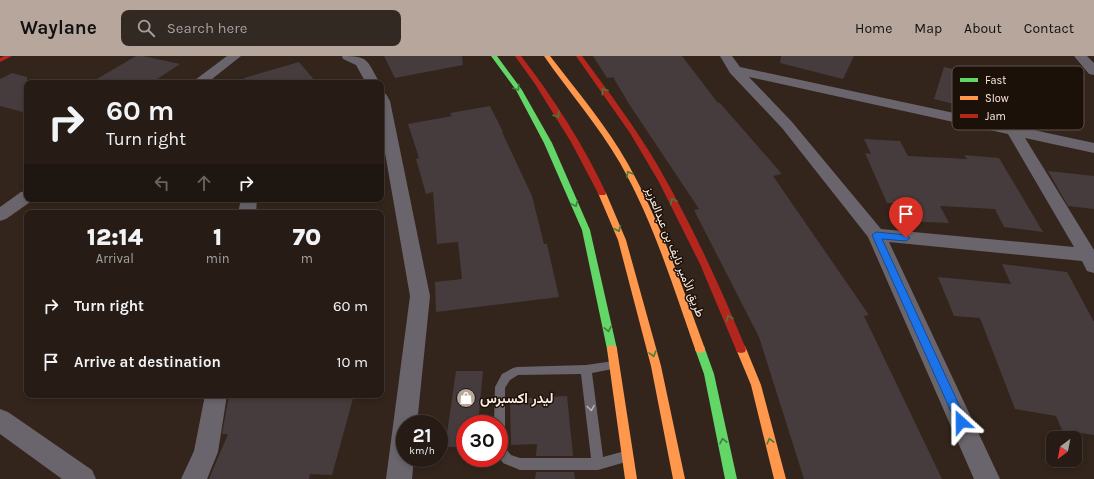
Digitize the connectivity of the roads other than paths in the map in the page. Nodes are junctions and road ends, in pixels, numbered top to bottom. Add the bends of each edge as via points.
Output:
1 (9, 56) edge
2 (235, 56) edge
3 (348, 56) edge
4 (494, 56) edge
5 (518, 56) edge
6 (547, 56) edge
7 (579, 56) edge
8 (1080, 56) edge
9 (0, 60) edge
10 (731, 63) edge
11 (1094, 71) edge
12 (206, 80) edge
13 (371, 80) edge
14 (384, 106) edge
15 (952, 116) edge
16 (1013, 130) joint
17 (1094, 148) edge
18 (24, 198) edge
19 (0, 215) edge
20 (876, 235) junction
21 (1090, 261) edge
22 (615, 364) junction
23 (586, 369) junction
24 (215, 398) edge
25 (407, 415) edge
26 (499, 415) edge
27 (2, 424) edge
28 (628, 456) junction
29 (508, 459) edge
30 (598, 464) junction
31 (400, 467) edge
32 (83, 479) edge
33 (194, 479) edge
34 (399, 479) edge
35 (631, 479) edge
36 (679, 479) edge
37 (731, 479) edge
38 (780, 479) edge
39 (987, 479) edge

1 - 9 main road
2 - 12 street via 220,75
3 - 13 street via 361,62
4 -> 22 main road via 519,90 548,143 586,230
5 -> 36 main road via 572,137 596,179 622,240 656,366
37 -> 6 main road, طريق الأمير نايف بن عبدالعزيز via 709,374 660,240 636,187 609,140
38 -> 7 main road via 756,385 714,283 663,181 622,115
8 - 11 street
10 - 15 street
10 - 20 street via 787,125
14 - 25 street via 420,296
16 - 17 street
16 - 21 street
18 - 19 street
20 - 21 street
20 - 39 street
22 - 23 lane
22 - 28 main road
23 - 26 lane via 517,371 506,377 500,387
23 -> 30 lane
24 - 33 street via 206,452
27 - 32 street
28 - 30 lane
28 - 35 main road
29 - 30 lane via 520,464
31 - 34 street

